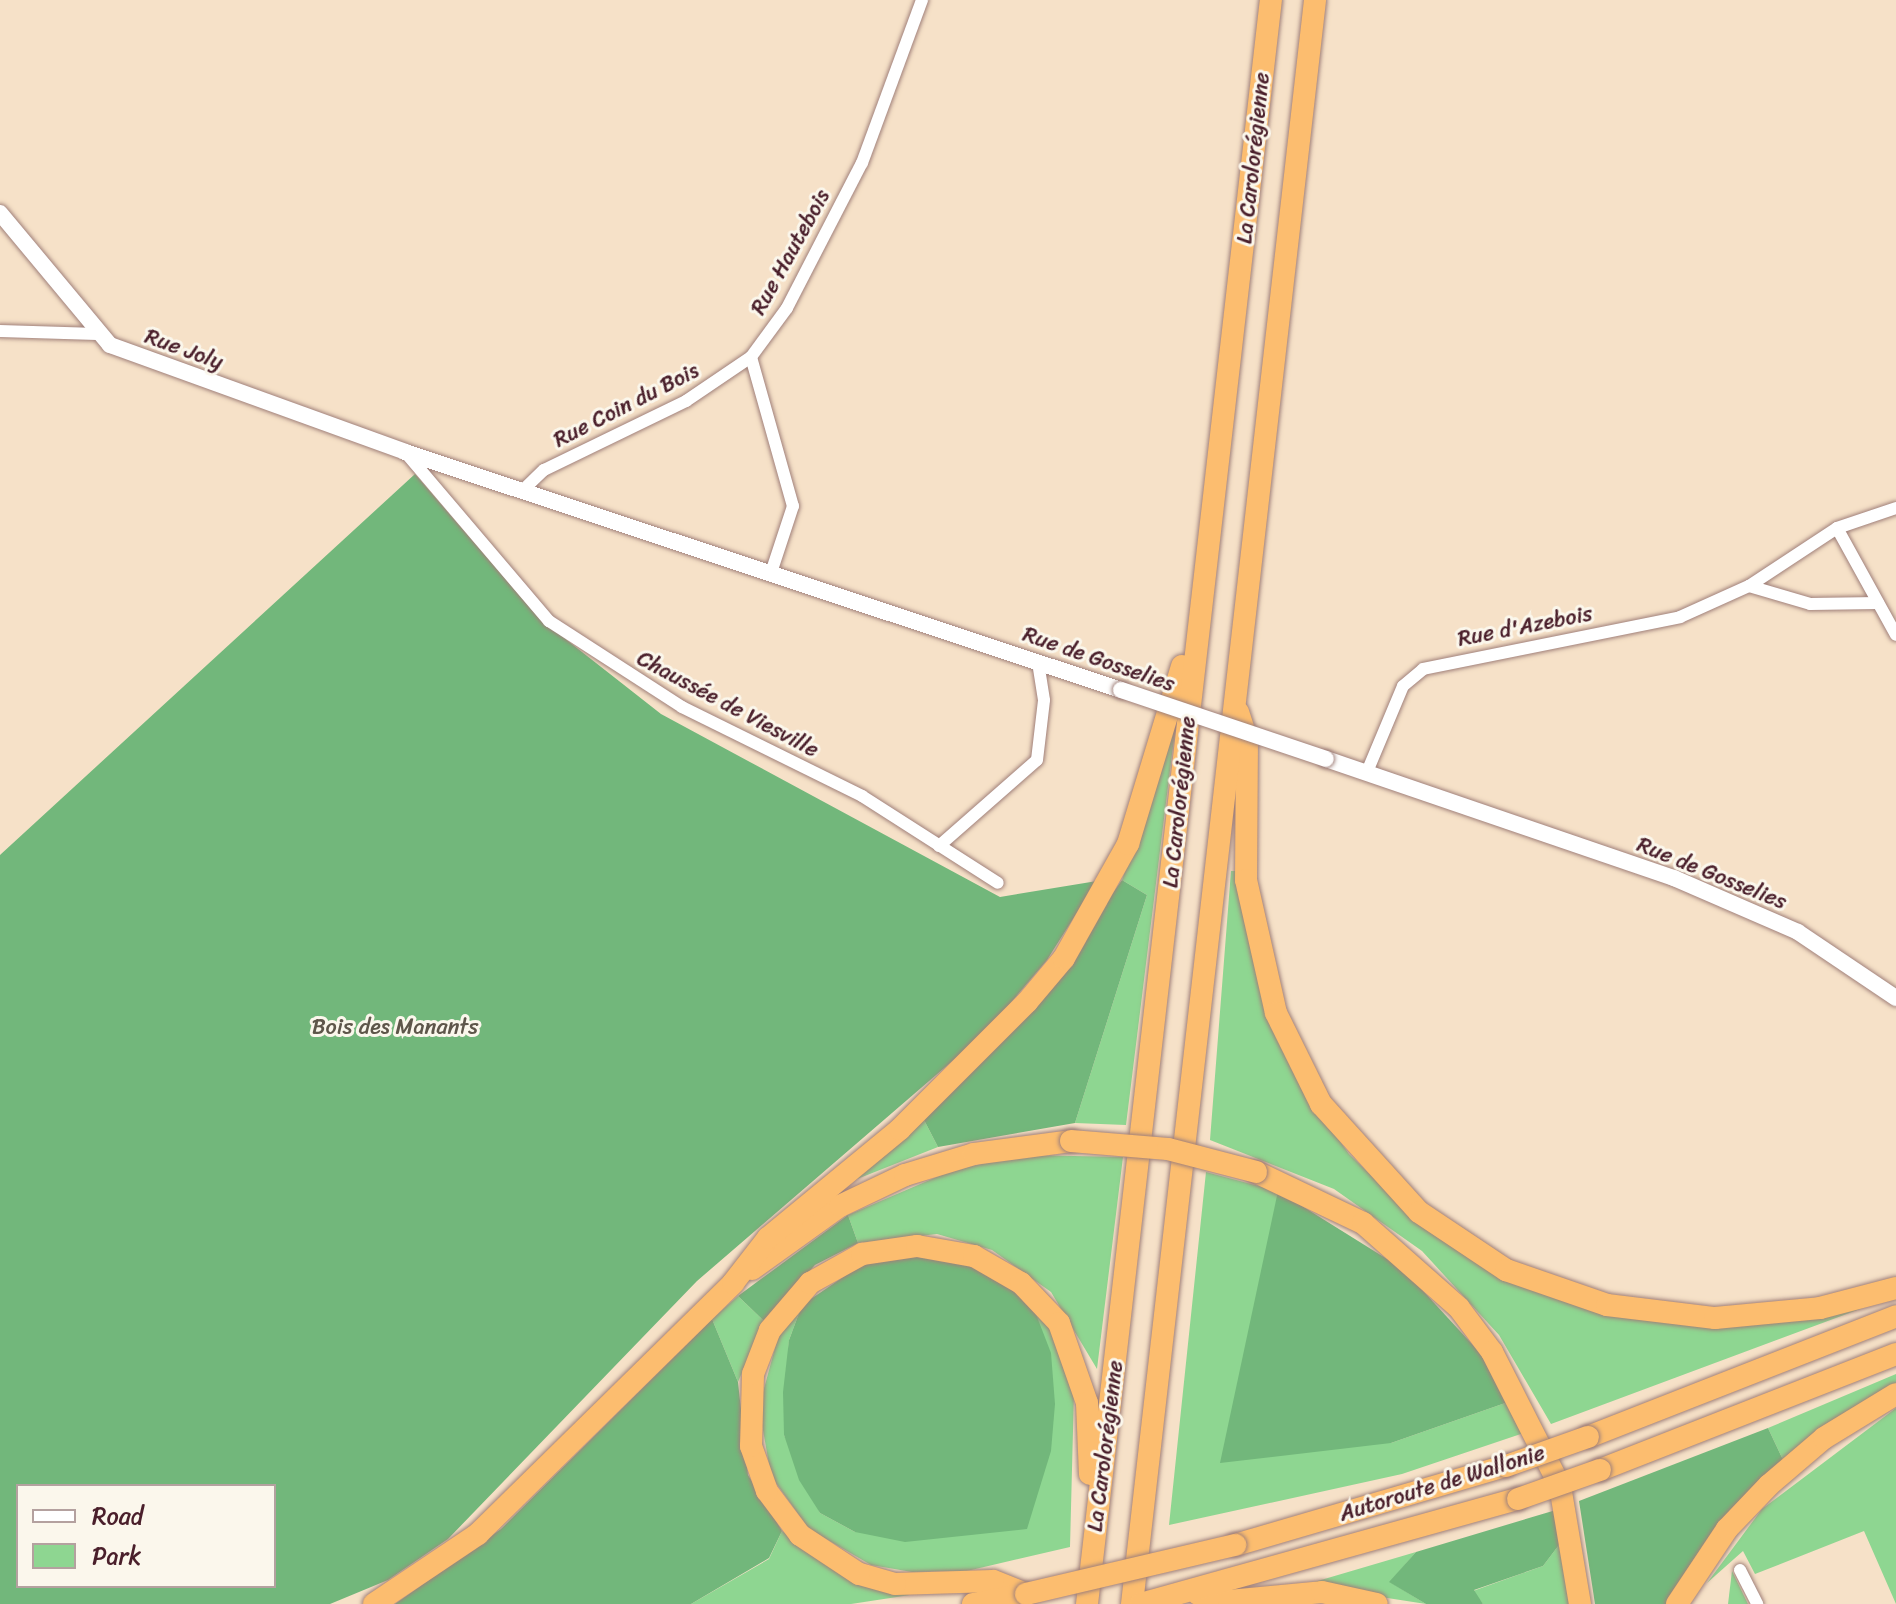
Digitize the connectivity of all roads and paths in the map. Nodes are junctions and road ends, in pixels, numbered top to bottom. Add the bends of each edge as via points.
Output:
1 (922, 0) edge
2 (1271, 0) edge
3 (1315, 0) edge
4 (0, 213) edge
5 (0, 331) edge
6 (97, 334) junction
7 (751, 357) junction
8 (405, 452) junction
9 (523, 490) junction
10 (1896, 508) edge
11 (1837, 528) junction
12 (1205, 568) junction
13 (772, 570) junction
14 (1749, 586) junction
15 (1878, 603) junction
16 (1896, 635) edge
17 (1038, 662) junction
18 (1235, 705) junction
19 (1367, 772) junction
20 (939, 846) junction
21 (998, 883) dead end
22 (1895, 994) edge
23 (733, 1283) junction
24 (1896, 1288) edge
25 (1896, 1316) edge
26 (1896, 1354) edge
27 (1896, 1394) edge
28 (1094, 1539) junction
29 (1740, 1570) dead end
30 (1135, 1575) junction
31 (1230, 1592) junction
32 (986, 1595) edge
33 (374, 1604) edge
34 (1087, 1604) edge
35 (1132, 1604) edge
36 (1139, 1604) edge
37 (1377, 1604) edge
38 (1580, 1604) edge
39 (1677, 1604) edge
40 (1757, 1604) edge

1 - 7 street, Rue Hautebois via 862,163 787,308
2 - 12 highway, La Carolorégienne
3 - 18 highway, La Carolorégienne
4 - 6 street, Rue Joly
5 - 6 street
6 - 8 street, Rue Joly via 110,345
7 - 9 street, Rue Coin du Bois via 686,401 544,470
7 - 13 street via 793,506
8 - 9 street, Rue de Gosselies
8 - 20 street, Chaussée de Viesville via 549,621 682,707 862,796
9 - 13 street, Rue de Gosselies
10 - 11 street, Rue d'Azebois
11 - 14 street, Rue d'Azebois
11 - 15 street
12 - 23 highway via 1155,774 1128,844 1064,958 987,1049 768,1238
12 - 28 highway, La Carolorégienne
13 - 17 street, Rue de Gosselies
14 - 15 street via 1810,604
14 - 19 street, Rue d'Azebois via 1680,617 1423,669 1403,686
15 - 16 street
17 - 19 street, Rue de Gosselies, bridge
17 - 20 street via 1044,700 1037,760
18 - 24 highway via 1247,739 1246,880 1276,1013 1321,1104 1419,1212 1506,1270 1607,1305 1715,1318 1820,1308
18 - 30 highway, La Carolorégienne
19 - 22 street, Rue de Gosselies via 1701,890 1798,932
20 - 21 street, Chaussée de Viesville
23 - 33 highway via 478,1534
23 - 38 highway, bridge via 840,1206 905,1175 974,1154 1071,1141 1168,1149 1256,1172 1363,1223 1459,1308 1492,1352 1560,1486
25 - 32 highway, Autoroute de Wallonie, bridge via 1506,1466 1235,1545 1026,1594
26 - 31 highway, Autoroute de Wallonie, bridge via 1600,1470
27 - 39 highway via 1824,1438 1769,1485 1727,1529
28 - 32 highway via 1087,1403 1059,1323 1021,1283 974,1256 917,1246 862,1254 810,1283 770,1330 750,1398 757,1470 800,1535 859,1574
28 - 34 highway, La Carolorégienne
29 - 40 street
30 - 35 highway, La Carolorégienne
30 - 36 highway
31 - 36 highway via 1193,1592
31 - 37 highway via 1322,1592

